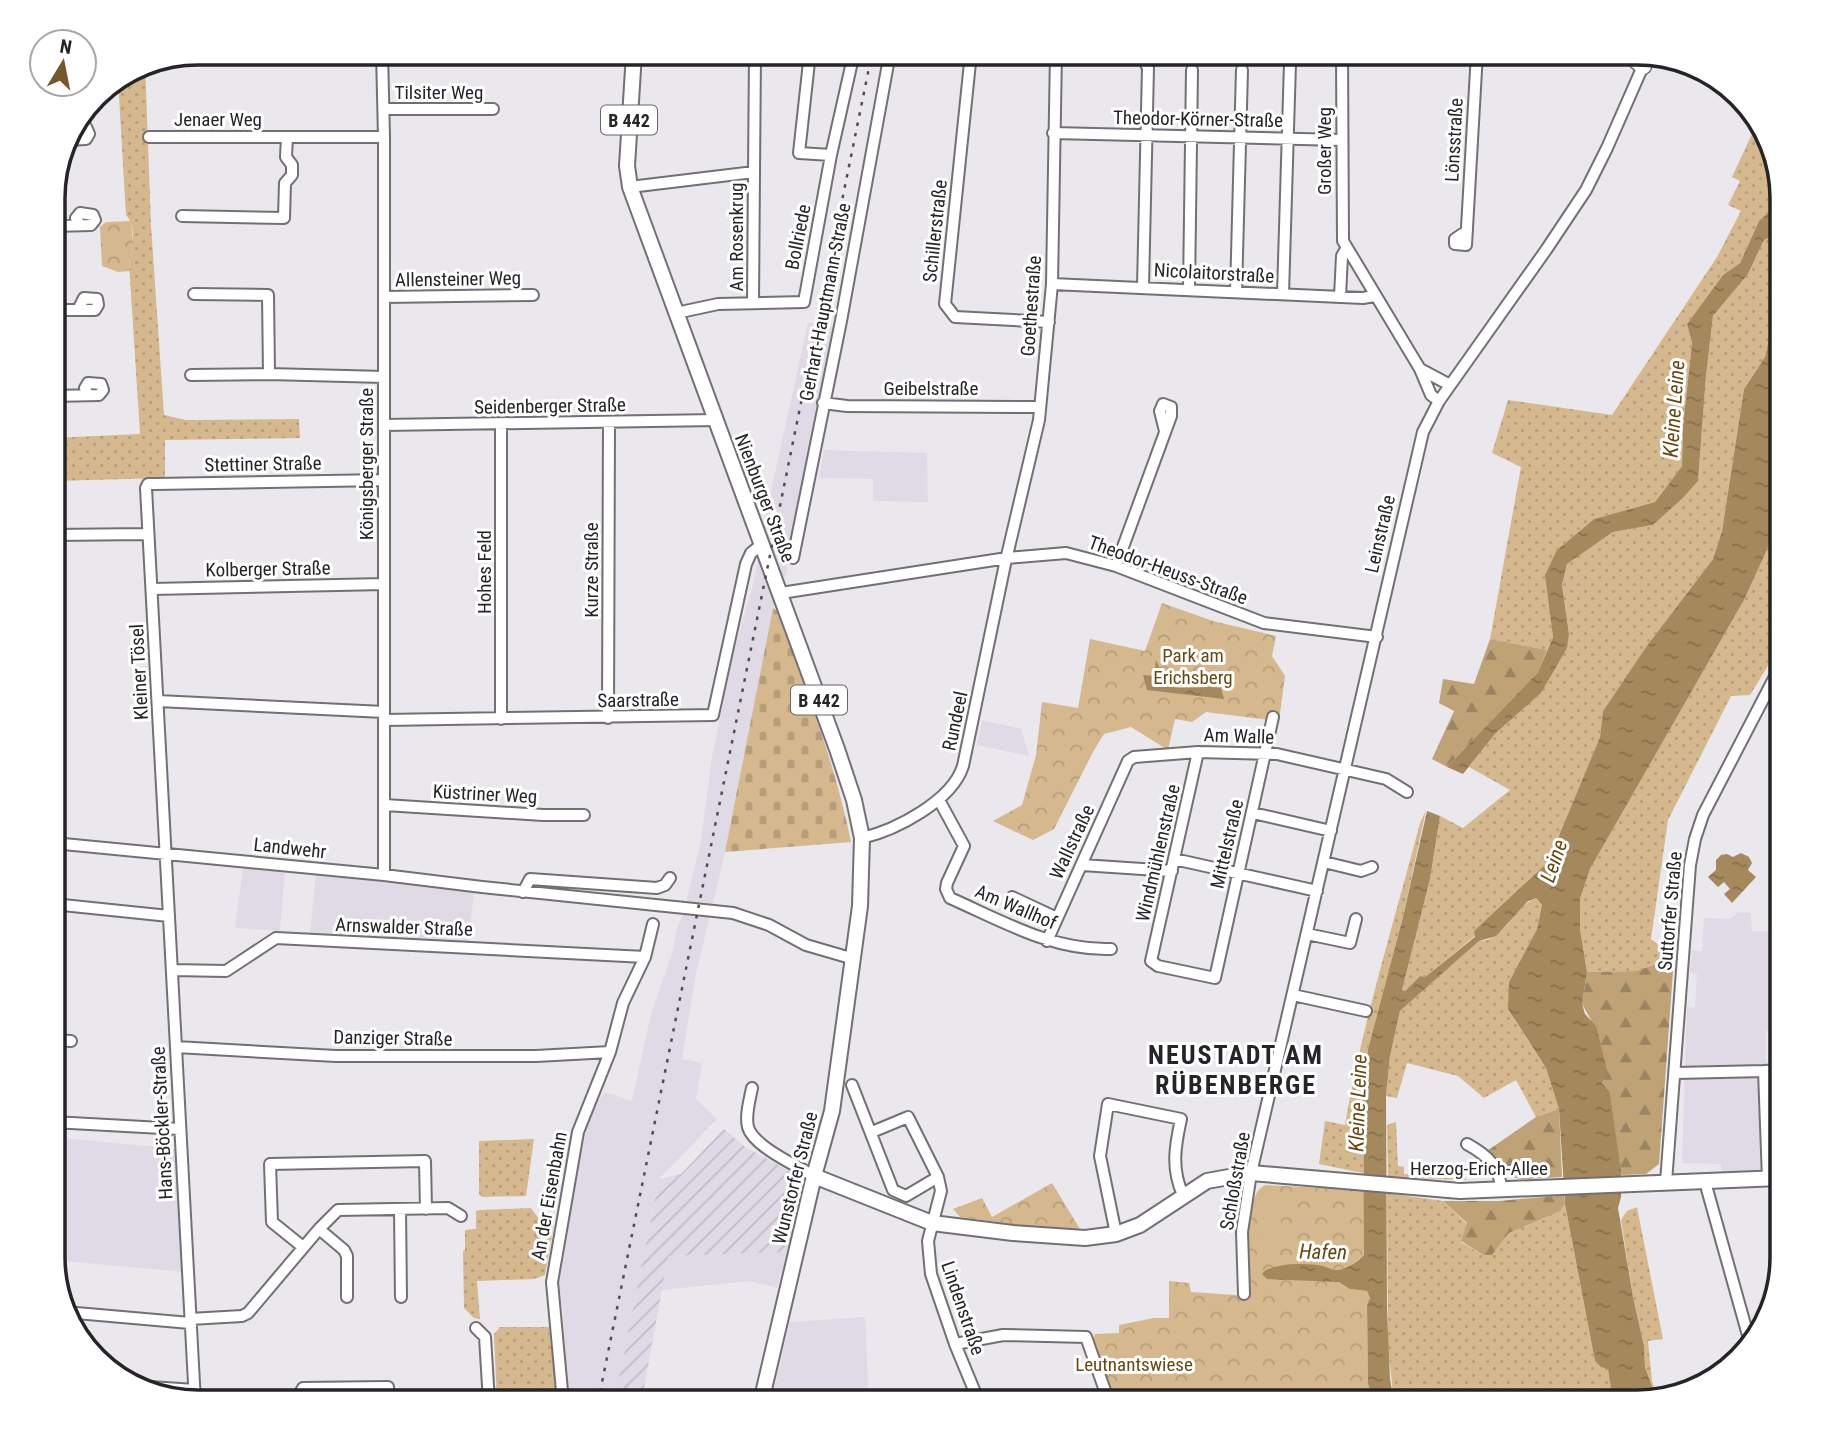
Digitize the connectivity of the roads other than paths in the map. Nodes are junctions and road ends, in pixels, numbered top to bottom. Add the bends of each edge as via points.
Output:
1 (382, 65) edge
2 (633, 65) edge
3 (755, 65) edge
4 (809, 65) edge
5 (851, 65) edge
6 (888, 65) edge
7 (970, 65) edge
8 (1056, 65) edge
9 (1146, 65) edge
10 (1290, 65) edge
11 (1342, 65) edge
12 (1476, 65) edge
13 (1644, 65) edge
14 (1192, 70) dead end
15 (1242, 70) dead end
16 (384, 109) junction
17 (494, 109) dead end
18 (1053, 133) junction
19 (1146, 136) junction
20 (149, 137) dead end
21 (287, 137) junction
22 (384, 137) junction
23 (1191, 137) junction
24 (1240, 137) junction
25 (1288, 139) junction
26 (1342, 140) junction
27 (831, 155) junction
28 (754, 172) junction
29 (630, 187) junction
30 (182, 216) dead end
31 (80, 225) dead end
32 (65, 226) edge
33 (1467, 230) dead end
34 (1346, 249) junction
35 (1052, 284) junction
36 (1143, 287) junction
37 (1189, 290) junction
38 (1236, 292) junction
39 (194, 294) dead end
40 (1283, 294) junction
41 (533, 295) dead end
42 (1374, 296) junction
43 (384, 297) junction
44 (1340, 297) junction
45 (753, 302) junction
46 (65, 310) edge
47 (85, 310) dead end
48 (676, 313) junction
49 (1049, 322) junction
50 (1420, 369) junction
51 (269, 374) junction
52 (191, 375) dead end
53 (384, 377) junction
54 (1450, 385) junction
55 (88, 395) dead end
56 (65, 396) edge
57 (1439, 401) junction
58 (823, 403) junction
59 (1040, 407) junction
60 (716, 420) junction
61 (609, 422) junction
62 (501, 424) junction
63 (384, 425) junction
64 (1165, 432) dead end
65 (384, 480) junction
66 (146, 488) joint
67 (147, 534) junction
68 (65, 535) edge
69 (761, 545) junction
70 (793, 558) dead end
71 (1007, 558) junction
72 (1116, 566) junction
73 (384, 584) junction
74 (152, 589) junction
75 (781, 593) junction
76 (1377, 637) junction
77 (1770, 688) edge
78 (158, 701) junction
79 (384, 716) junction
80 (1273, 717) dead end
81 (608, 718) junction
82 (501, 719) junction
83 (1198, 752) junction
84 (1265, 755) junction
85 (1130, 759) joint
86 (1345, 769) junction
87 (1407, 792) dead end
88 (939, 800) junction
89 (385, 806) junction
90 (1253, 813) junction
91 (584, 815) dead end
92 (1331, 831) junction
93 (862, 838) junction
94 (65, 844) edge
95 (164, 853) junction
96 (1174, 859) junction
97 (1324, 862) junction
98 (1082, 865) junction
99 (1372, 867) dead end
100 (1172, 871) junction
101 (1238, 873) junction
102 (384, 875) junction
103 (670, 878) dead end
104 (1317, 891) junction
105 (523, 892) junction
106 (1012, 897) dead end
107 (65, 905) edge
108 (169, 916) junction
109 (1057, 918) junction
110 (1356, 919) dead end
111 (653, 924) dead end
112 (1307, 933) junction
113 (1047, 941) junction
114 (1111, 949) dead end
115 (645, 957) junction
116 (854, 959) junction
117 (172, 970) junction
118 (1215, 978) joint
119 (1293, 995) junction
120 (1366, 1011) dead end
121 (65, 1041) edge
122 (71, 1041) dead end
123 (176, 1047) junction
124 (610, 1052) junction
125 (1764, 1071) junction
126 (1770, 1071) edge
127 (1676, 1073) junction
128 (1274, 1075) joint
129 (852, 1085) dead end
130 (752, 1088) dead end
131 (65, 1123) edge
132 (180, 1129) junction
133 (1770, 1129) edge
134 (872, 1132) junction
135 (1467, 1144) dead end
136 (1251, 1173) junction
137 (814, 1176) junction
138 (937, 1177) junction
139 (1770, 1178) edge
140 (1707, 1181) junction
141 (1666, 1182) junction
142 (1501, 1191) junction
143 (1183, 1195) junction
144 (400, 1209) junction
145 (426, 1209) junction
146 (461, 1216) dead end
147 (932, 1223) junction
148 (319, 1229) junction
149 (1116, 1234) junction
150 (303, 1247) junction
151 (1244, 1294) dead end
152 (347, 1297) dead end
153 (401, 1297) dead end
154 (77, 1313) edge
155 (190, 1321) junction
156 (476, 1328) dead end
157 (1747, 1332) edge
158 (955, 1344) junction
159 (195, 1390) edge
160 (302, 1390) edge
161 (388, 1390) edge
162 (488, 1390) edge
163 (563, 1390) edge
164 (764, 1390) edge
165 (974, 1390) edge
166 (1105, 1390) edge

1 - 16 street, Königsberger Straße
2 - 29 main road, Nienburger Straße / B 442 via 627,166
3 - 28 street, Am Rosenkrug
4 - 27 street via 800,153
5 - 27 street, Bollriede
6 - 58 street, Gerhart-Hauptmann-Straße
7 - 49 street, Schillerstraße via 945,304 956,317
8 - 18 street, Goethestraße
9 - 19 street
10 - 25 street
11 - 26 street, Großer Weg
12 - 33 street, Lönsstraße
13 - 54 street, Leinstraße via 1586,190
14 - 23 street
15 - 24 street
16 - 17 street, Tilsiter Weg
16 - 22 street, Königsberger Straße
18 - 19 street, Theodor-Körner-Straße
18 - 35 street, Goethestraße
19 - 23 street, Theodor-Körner-Straße
19 - 36 street
20 - 21 street, Jenaer Weg
21 - 22 street, Jenaer Weg
21 - 30 street via 286,157 292,175 285,183 284,218
22 - 43 street, Königsberger Straße
23 - 24 street, Theodor-Körner-Straße
23 - 37 street
24 - 25 street, Theodor-Körner-Straße
24 - 38 street
25 - 26 street, Theodor-Körner-Straße
25 - 40 street
26 - 34 street, Großer Weg
27 - 45 street, Bollriede via 804,302
28 - 29 street, Am Rosenkrug
28 - 45 street, Am Rosenkrug
29 - 48 main road, Nienburger Straße / B 442
31 - 32 street
34 - 42 street, Großer Weg
34 - 44 street, Großer Weg
35 - 36 street, Nicolaitorstraße
35 - 49 street, Goethestraße
36 - 37 street, Nicolaitorstraße
37 - 38 street, Nicolaitorstraße
38 - 40 street, Nicolaitorstraße
39 - 51 street via 268,295
40 - 44 street, Nicolaitorstraße
41 - 43 street, Allensteiner Weg
42 - 44 street, Nicolaitorstraße
42 - 50 street, Großer Weg
43 - 53 street, Königsberger Straße
45 - 48 street, Bollriede
46 - 47 street
48 - 60 main road, Nienburger Straße / B 442
49 - 59 street, Goethestraße
50 - 54 street, Großer Weg
50 - 57 street, Großer Weg via 1431,395
51 - 52 street
51 - 53 street
53 - 63 street, Königsberger Straße
54 - 57 street, Leinstraße
55 - 56 street
57 - 76 street, Leinstraße via 1419,447
58 - 59 street, Geibelstraße
58 - 70 street, Gerhart-Hauptmann-Straße
59 - 71 street, Goethestraße
60 - 61 street, Seidenberger Straße
60 - 69 main road, Nienburger Straße / B 442
61 - 62 street, Seidenberger Straße
61 - 81 street, Kurze Straße
62 - 63 street, Seidenberger Straße
62 - 82 street, Hohes Feld
63 - 65 street, Königsberger Straße
64 - 72 street
65 - 66 street, Stettiner Straße via 148,484
65 - 73 street, Königsberger Straße
66 - 67 street, Kleiner Tösel
67 - 68 street
67 - 74 street, Kleiner Tösel
69 - 75 main road, Nienburger Straße / B 442
69 - 81 street, Saarstraße via 746,564 713,715
71 - 72 street, Theodor-Heuss-Straße via 1066,552
71 - 75 street, Theodor-Heuss-Straße
71 - 88 street, Rundeel via 963,766 955,785
72 - 76 street, Theodor-Heuss-Straße via 1264,624
73 - 74 street, Kolberger Straße
73 - 79 street, Königsberger Straße
74 - 78 street, Kleiner Tösel
75 - 93 main road, Nienburger Straße / B 442 via 846,775
76 - 86 street, Leinstraße
77 - 127 street, Suttorfer Straße via 1695,839
78 - 79 street, Saarstraße
78 - 95 street, Kleiner Tösel
79 - 82 street, Saarstraße
79 - 89 street, Königsberger Straße
80 - 84 street, Mittelstraße
81 - 82 street, Saarstraße
83 - 84 street, Am Walle
83 - 85 street, Am Walle
83 - 96 street, Windmühlenstraße
84 - 86 street, Am Walle
84 - 90 street, Mittelstraße
85 - 98 street, Wallstraße
86 - 87 street, Am Walle via 1385,779
86 - 92 street, Leinstraße
88 - 93 street, Rundeel
88 - 113 street, Am Wallhof via 964,846 947,883 950,898
89 - 91 street, Küstriner Weg
89 - 102 street, Königsberger Straße
90 - 92 street
90 - 101 street, Mittelstraße
92 - 97 street, Leinstraße
93 - 116 main road, Nienburger Straße / B 442
94 - 95 street, Landwehr
95 - 102 street, Landwehr
95 - 108 street, Hans-Böckler-Straße
96 - 100 street, Windmühlenstraße
96 - 101 street
97 - 99 street via 1361,871
97 - 104 street, Leinstraße
98 - 100 street
98 - 109 street, Wallstraße
100 - 118 street, Windmühlenstraße via 1151,961
101 - 104 street
101 - 118 street, Mittelstraße
102 - 105 street, Landwehr
103 - 105 street via 657,888 530,879
104 - 112 street, Leinstraße
105 - 116 street, Landwehr via 748,916 806,945
106 - 109 street
107 - 108 street
108 - 117 street, Hans-Böckler-Straße
109 - 113 street, Wallstraße
110 - 112 street via 1350,943
111 - 115 street, An der Eisenbahn
112 - 119 street, Leinstraße
113 - 114 street, Am Wallhof
115 - 117 street, Arnswalder Straße via 276,938 226,971
115 - 124 street, An der Eisenbahn via 623,1003
116 - 137 main road, Wunstorfer Straße / B 442 via 835,1091
117 - 123 street, Hans-Böckler-Straße
119 - 120 street
119 - 128 street, Leinstraße
121 - 122 street
123 - 124 street, Danziger Straße via 349,1056
123 - 132 street, Hans-Böckler-Straße
124 - 163 street, An der Eisenbahn via 579,1127 552,1282
125 - 126 street
125 - 127 street
125 - 133 street
127 - 141 street, Suttorfer Straße
128 - 136 street, Schloßstraße
129 - 134 street
130 - 137 street via 747,1119 751,1133
131 - 132 street
132 - 155 street, Hans-Böckler-Straße
134 - 138 street via 908,1117
134 - 138 street via 893,1190 900,1195 906,1196
135 - 142 street via 1496,1167
136 - 142 main road, Herzog-Erich-Allee via 1391,1187
136 - 143 main road, Herzog-Erich-Allee via 1207,1181
136 - 151 street, Schloßstraße via 1242,1232
137 - 147 main road
137 - 164 main road, Wunstorfer Straße / B 442
138 - 147 street, Lindenstraße via 941,1191
139 - 140 main road, Herzog-Erich-Allee
140 - 141 main road, Herzog-Erich-Allee
140 - 157 street
141 - 142 main road, Herzog-Erich-Allee
143 - 149 main road, Herzog-Erich-Allee via 1140,1225
143 - 149 street via 1174,1163 1181,1119 1108,1104 1100,1156
144 - 145 street
144 - 148 street via 338,1210
144 - 153 street
145 - 146 street via 448,1208
145 - 150 street via 425,1161 270,1164 272,1222
147 - 149 main road via 1069,1237
147 - 158 street, Lindenstraße via 928,1262
148 - 150 street
148 - 152 street via 347,1256
150 - 155 street via 248,1313
154 - 155 street
155 - 159 street, Hans-Böckler-Straße
156 - 162 street via 485,1336
158 - 165 street, Lindenstraße
158 - 166 street via 1003,1335 1086,1337
160 - 161 street

